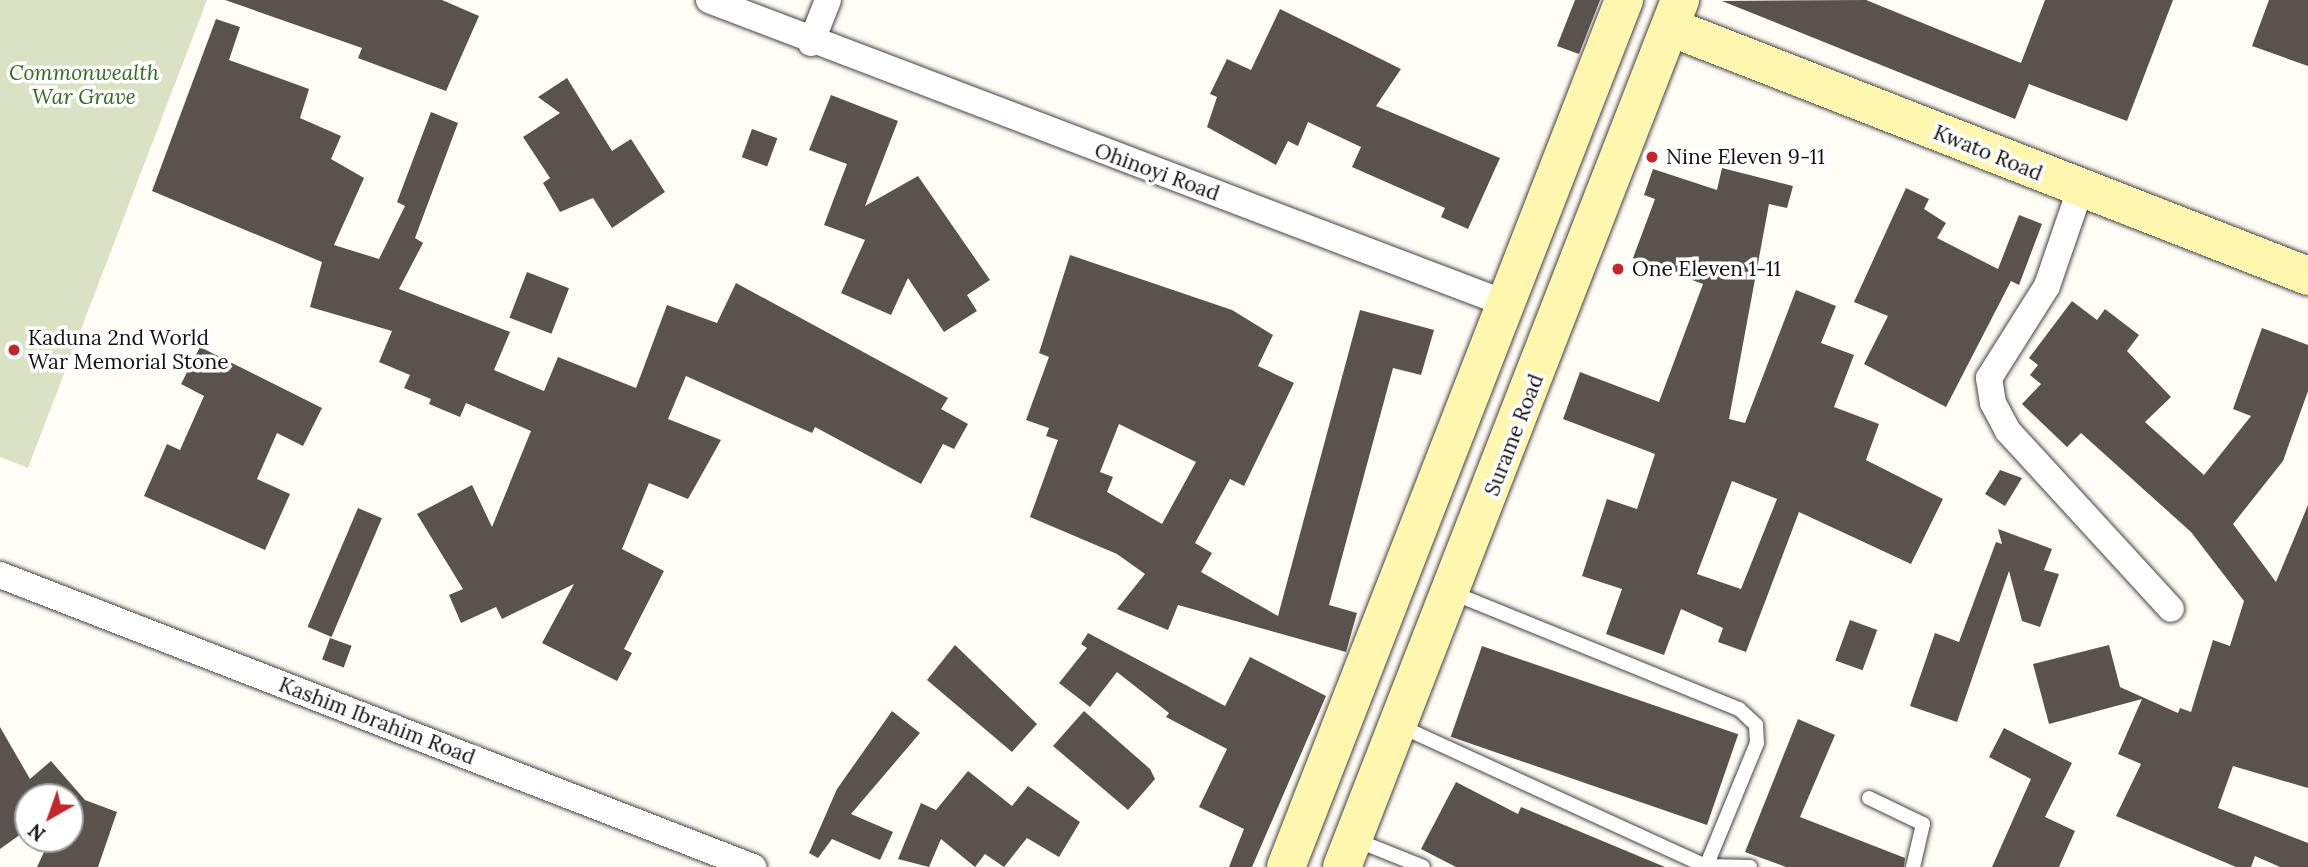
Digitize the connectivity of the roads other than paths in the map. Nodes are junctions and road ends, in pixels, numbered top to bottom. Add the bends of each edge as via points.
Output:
1 (709, 0) edge
2 (828, 0) edge
3 (1624, 0) edge
4 (1675, 13) edge
5 (811, 43) junction
6 (2080, 190) junction
7 (2308, 276) edge
8 (1502, 302) junction
9 (0, 575) edge
10 (1453, 593) junction
11 (2171, 609) dead end
12 (1396, 725) junction
13 (1869, 798) dead end
14 (1347, 853) edge
15 (753, 867) edge
16 (1286, 867) edge
17 (1423, 867) edge
18 (1706, 867) edge
19 (1750, 867) edge
20 (1913, 867) edge

1 - 5 street, Ohinoyi Road
2 - 5 street
3 - 8 street
4 - 6 street, Kwato Road
4 - 10 street, Surame Road
5 - 8 street, Ohinoyi Road
6 - 7 street, Kwato Road
6 - 11 street via 2047,286 1989,378 1993,403 2008,431
8 - 16 street
9 - 15 street, Kashim Ibrahim Road
10 - 12 street, Surame Road
10 - 18 lane via 1739,709 1756,725 1757,743
12 - 14 street, Surame Road
12 - 18 lane
13 - 20 lane via 1923,824
14 - 17 lane
18 - 19 lane

